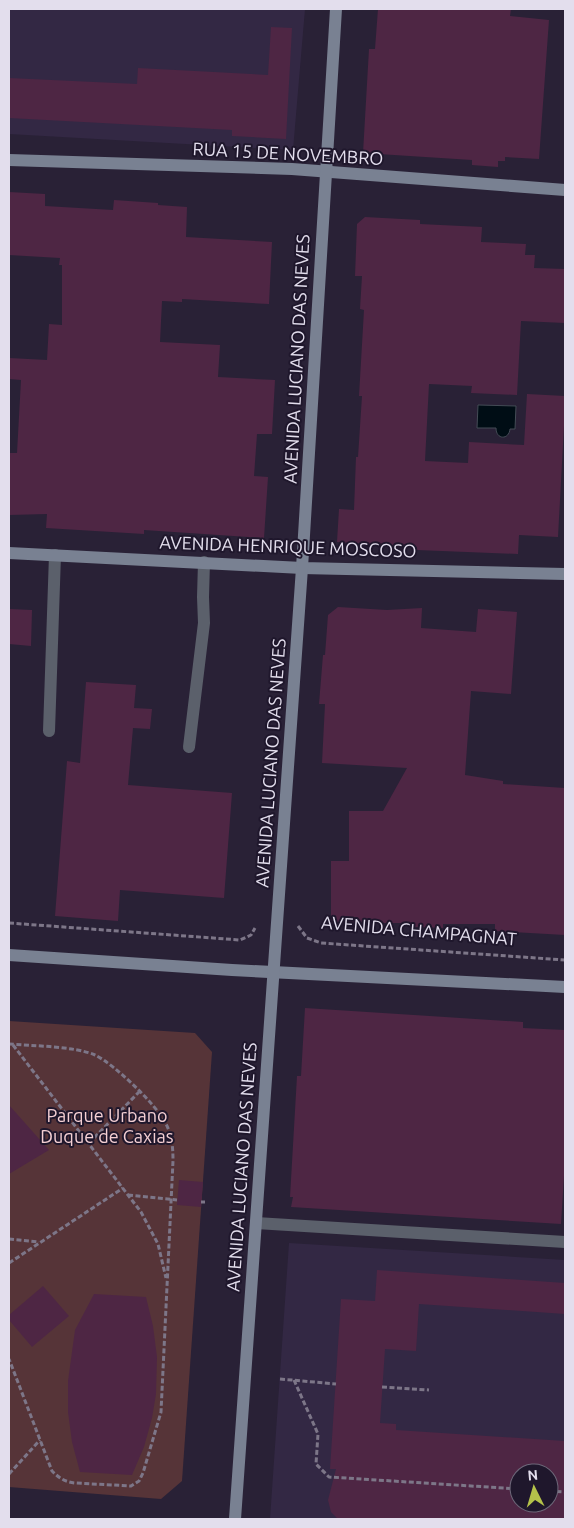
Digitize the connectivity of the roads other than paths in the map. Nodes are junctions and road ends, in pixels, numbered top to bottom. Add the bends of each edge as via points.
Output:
1 (336, 9) edge
2 (9, 160) edge
3 (326, 171) junction
4 (565, 190) edge
5 (9, 553) edge
6 (55, 555) junction
7 (204, 562) junction
8 (302, 568) junction
9 (565, 574) edge
10 (49, 731) dead end
11 (189, 747) dead end
12 (9, 955) edge
13 (274, 971) junction
14 (565, 987) edge
15 (256, 1223) junction
16 (565, 1242) edge
17 (235, 1519) edge

1 - 3 main road, AVENIDA LUCIANO DAS NEVES
2 - 3 main road, RUA 15 DE NOVEMBRO
3 - 4 main road, RUA 15 DE NOVEMBRO
3 - 8 main road, AVENIDA LUCIANO DAS NEVES
5 - 6 main road, AVENIDA HENRIQUE MOSCOSO
6 - 7 main road, AVENIDA HENRIQUE MOSCOSO
6 - 10 street
7 - 8 main road, AVENIDA HENRIQUE MOSCOSO
7 - 11 street via 204,623
8 - 9 main road, AVENIDA HENRIQUE MOSCOSO
8 - 13 main road, AVENIDA LUCIANO DAS NEVES
12 - 13 main road
13 - 14 main road
13 - 15 main road, AVENIDA LUCIANO DAS NEVES
15 - 16 street
15 - 17 main road, AVENIDA LUCIANO DAS NEVES

